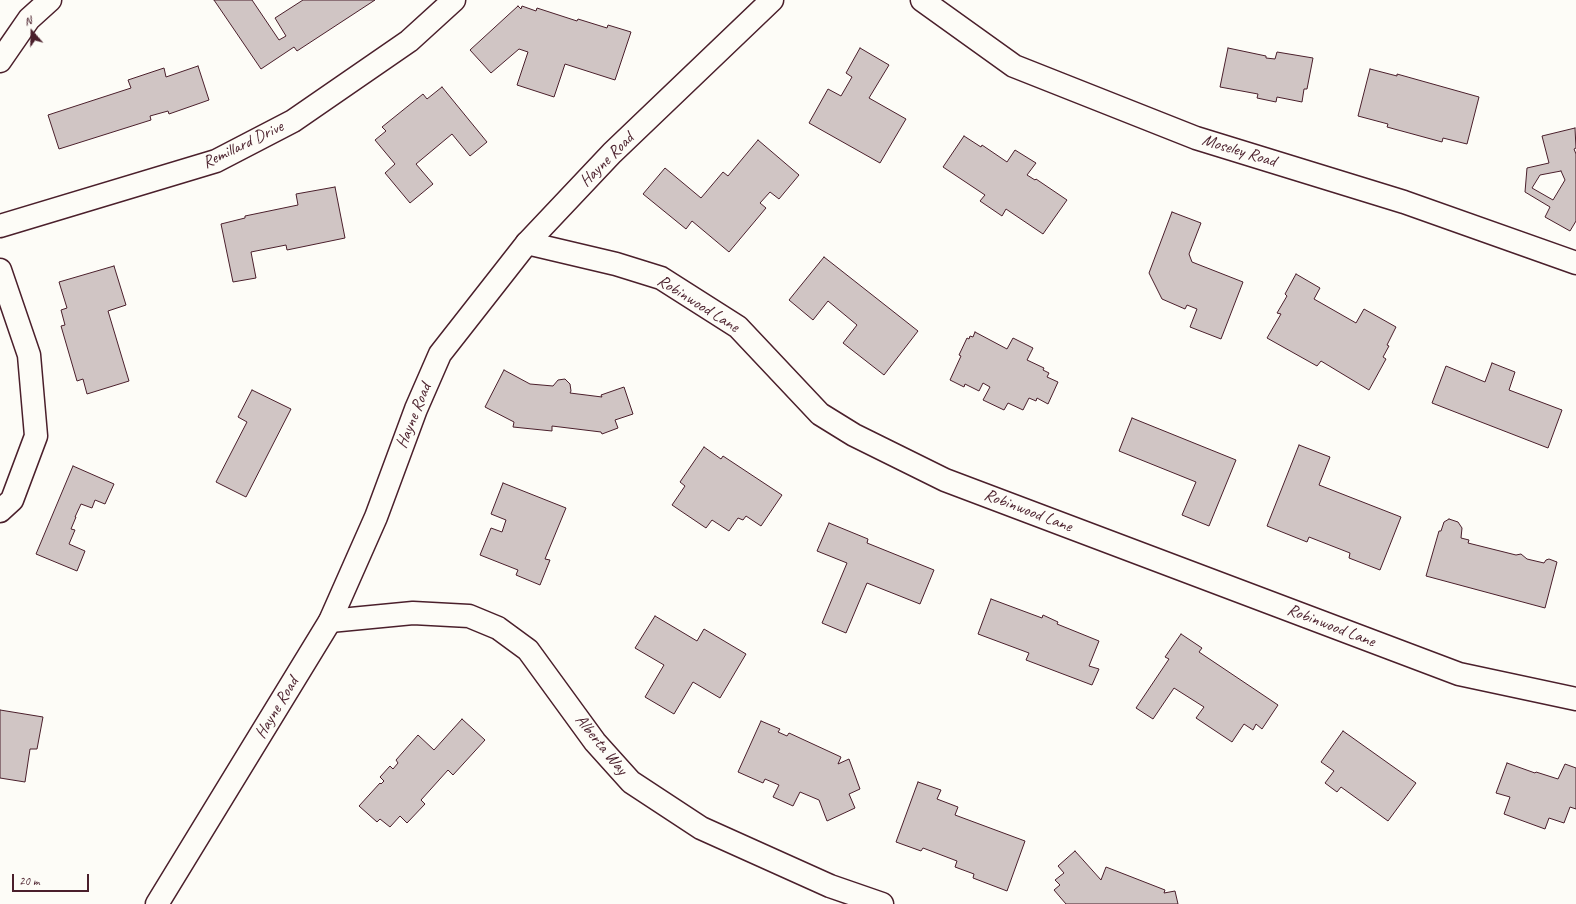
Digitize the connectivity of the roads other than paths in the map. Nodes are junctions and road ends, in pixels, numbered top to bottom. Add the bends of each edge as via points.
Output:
1 (50, 0) edge
2 (454, 0) edge
3 (772, 0) edge
4 (922, 0) edge
5 (0, 62) edge
6 (0, 226) edge
7 (527, 243) junction
8 (1576, 263) edge
9 (0, 270) edge
10 (0, 511) edge
11 (330, 621) junction
12 (1576, 699) edge
13 (157, 904) edge
14 (882, 904) edge

1 - 5 street via 29,19
2 - 6 street, Remillard Drive via 409,41 293,121 216,161
3 - 7 street, Hayne Road via 612,153
4 - 8 street, Moseley Road via 1014,66 1196,138 1404,202
7 - 11 street, Hayne Road via 440,354 376,517
7 - 12 street, Robinwood Lane via 616,264 661,278 738,327 820,414 854,435 945,480 1459,674
9 - 10 street via 28,355 36,436 12,500
11 - 13 street, Hayne Road
11 - 14 street, Alberta Way via 413,613 469,616 498,628 528,650 595,742 631,782 700,828 830,886

